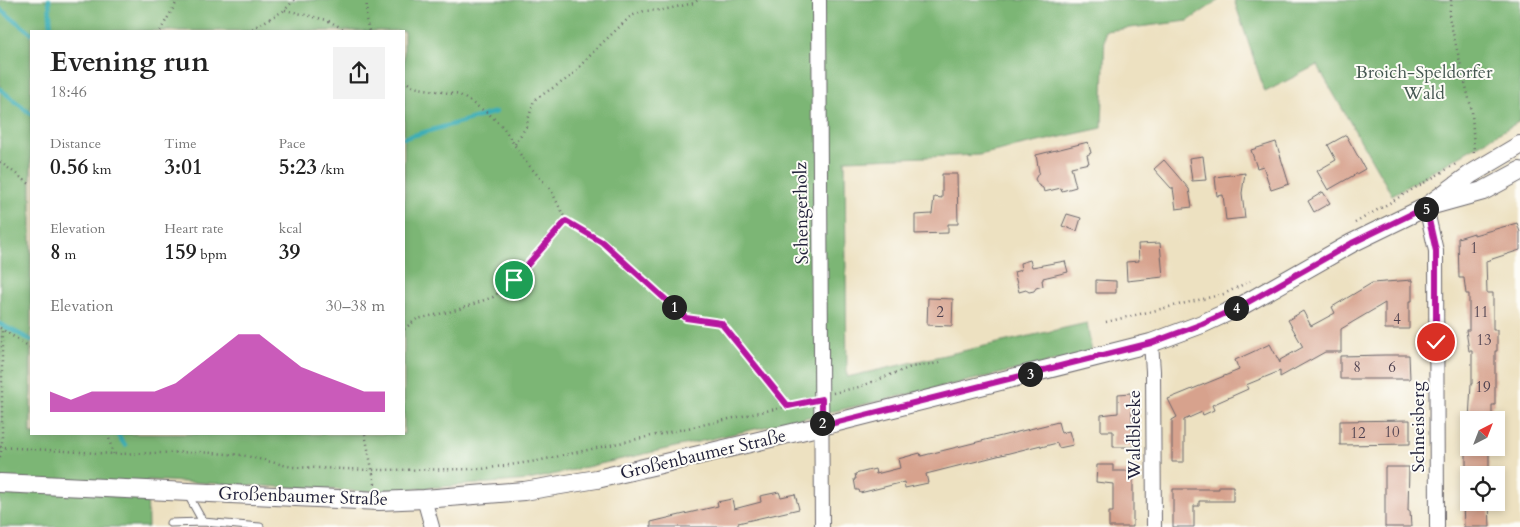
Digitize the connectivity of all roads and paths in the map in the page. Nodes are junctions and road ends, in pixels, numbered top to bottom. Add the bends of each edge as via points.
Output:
1 (178, 0) edge
2 (294, 0) edge
3 (366, 0) edge
4 (698, 0) edge
5 (819, 0) edge
6 (1451, 0) edge
7 (285, 10) junction
8 (161, 30) edge
9 (250, 30) edge
10 (345, 30) edge
11 (369, 30) edge
12 (405, 81) edge
13 (515, 144) junction
14 (1520, 145) edge
15 (1482, 149) dead end
16 (0, 162) edge
17 (1457, 163) dead end
18 (1520, 171) edge
19 (30, 184) edge
20 (1426, 207) junction
21 (566, 221) junction
22 (1348, 226) dead end
23 (1256, 278) dead end
24 (1106, 322) dead end
25 (1, 328) edge
26 (405, 328) edge
27 (1151, 343) junction
28 (30, 347) edge
29 (941, 363) dead end
30 (822, 399) junction
31 (788, 406) junction
32 (822, 426) junction
33 (108, 435) edge
34 (365, 435) edge
35 (1, 447) edge
36 (113, 454) junction
37 (0, 457) edge
38 (372, 470) junction
39 (0, 483) edge
40 (185, 491) junction
41 (424, 499) junction
42 (203, 522) junction
43 (170, 523) dead end
44 (260, 527) edge
45 (432, 527) edge
46 (822, 527) edge
47 (1154, 527) edge
48 (1437, 527) edge

1 - 8 path
2 - 7 path
3 - 11 path
4 - 13 path via 631,16 596,48 570,78 534,100 526,127
5 - 30 street, Schengerholz
6 - 15 path via 1449,17 1472,110 1474,153
7 - 9 path
7 - 10 path via 327,20
12 - 13 path via 413,87 460,95 503,126
13 - 21 path via 524,160 551,190
14 - 20 street, Großenbaumer Straße via 1471,174
16 - 19 path
17 - 22 path
18 - 20 street, Großenbaumer Straße via 1483,191
20 - 27 street, Großenbaumer Straße via 1352,243 1243,305
20 - 48 street, Schneisberg via 1436,251
21 - 26 path via 514,280 492,297 457,310 417,319
21 - 31 path via 602,242 686,318 721,323
23 - 24 path via 1224,294
25 - 28 path
25 - 35 path
27 - 32 street, Großenbaumer Straße
27 - 47 street, Waldbleeke
29 - 30 path via 911,367
30 - 31 path
30 - 32 street, Schengerholz
31 - 38 path via 537,461 482,469
32 - 41 street, Großenbaumer Straße via 597,479 524,491
32 - 46 street, Schengerholz
33 - 36 path
34 - 38 path
35 - 36 path
35 - 37 path
36 - 38 path via 198,452 242,455 292,468
39 - 40 street, Großenbaumer Straße
40 - 41 street, Großenbaumer Straße via 379,500
40 - 42 lane
41 - 45 street
42 - 43 lane
42 - 44 lane

